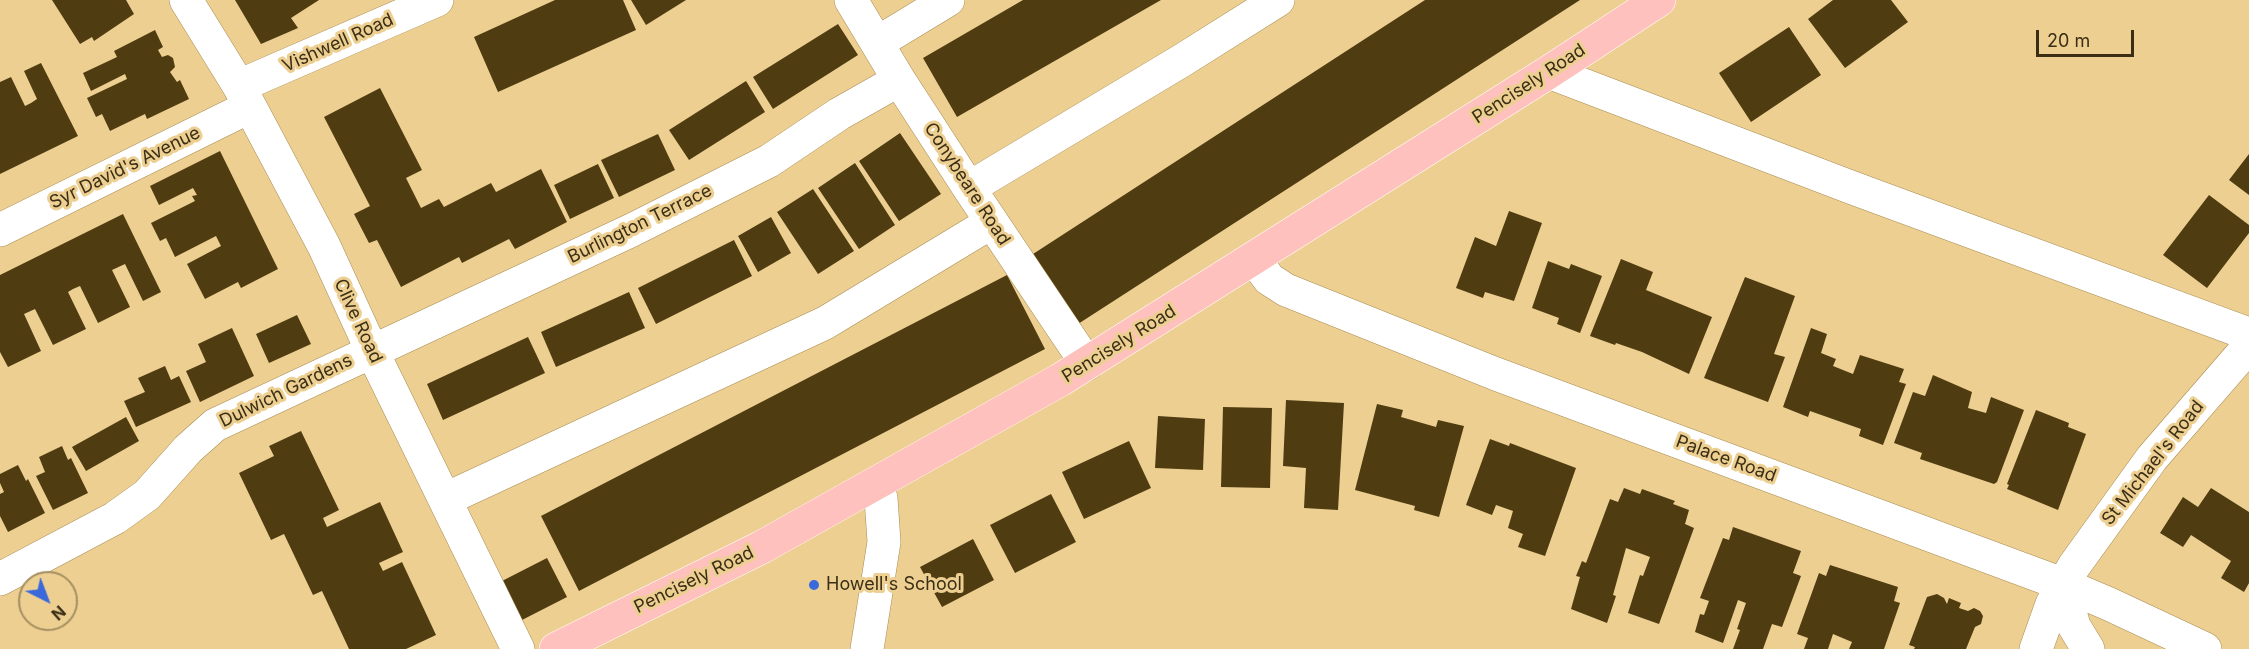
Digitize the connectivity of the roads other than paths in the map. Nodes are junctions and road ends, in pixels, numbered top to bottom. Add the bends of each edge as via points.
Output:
1 (186, 0) edge
2 (437, 0) edge
3 (851, 0) edge
4 (948, 0) edge
5 (1278, 0) edge
6 (1659, 0) edge
7 (878, 43) junction
8 (1549, 72) junction
9 (899, 80) junction
10 (244, 97) junction
11 (969, 188) junction
12 (992, 222) junction
13 (0, 230) edge
14 (1254, 259) junction
15 (2249, 334) edge
16 (2249, 346) edge
17 (372, 351) junction
18 (1088, 364) junction
19 (875, 484) junction
20 (446, 500) junction
21 (0, 579) edge
22 (2062, 584) junction
23 (518, 649) edge
24 (556, 649) edge
25 (867, 649) edge
26 (2036, 649) edge
27 (2088, 649) edge
28 (2205, 649) edge

1 - 10 street, Clive Road
2 - 10 street, Vishwell Road
3 - 7 street, Conybeare Road
4 - 7 street
5 - 11 street
6 - 8 main road, Pencisely Road
7 - 9 street, Conybeare Road
8 - 14 main road, Pencisely Road
8 - 15 street
9 - 11 street, Conybeare Road
9 - 17 street, Burlington Terrace via 769,161 632,230
10 - 13 street, Syr David's Avenue
10 - 17 street, Clive Road via 324,246
11 - 12 street, Conybeare Road
12 - 18 street, Conybeare Road
12 - 20 street via 825,322
14 - 18 main road, Pencisely Road
14 - 22 street, Palace Road via 1269,279 1286,290 1496,374
16 - 22 street, St Michael's Road via 2152,458
17 - 20 street, Clive Road
17 - 21 street, Dulwich Gardens via 215,425 147,495 115,518
18 - 19 main road, Pencisely Road
19 - 24 main road, Pencisely Road via 762,547
19 - 25 street via 881,498 884,542
20 - 23 street, Clive Road
22 - 26 street, St Michael's Road
22 - 27 street via 2074,626
22 - 28 street, Palace Road

